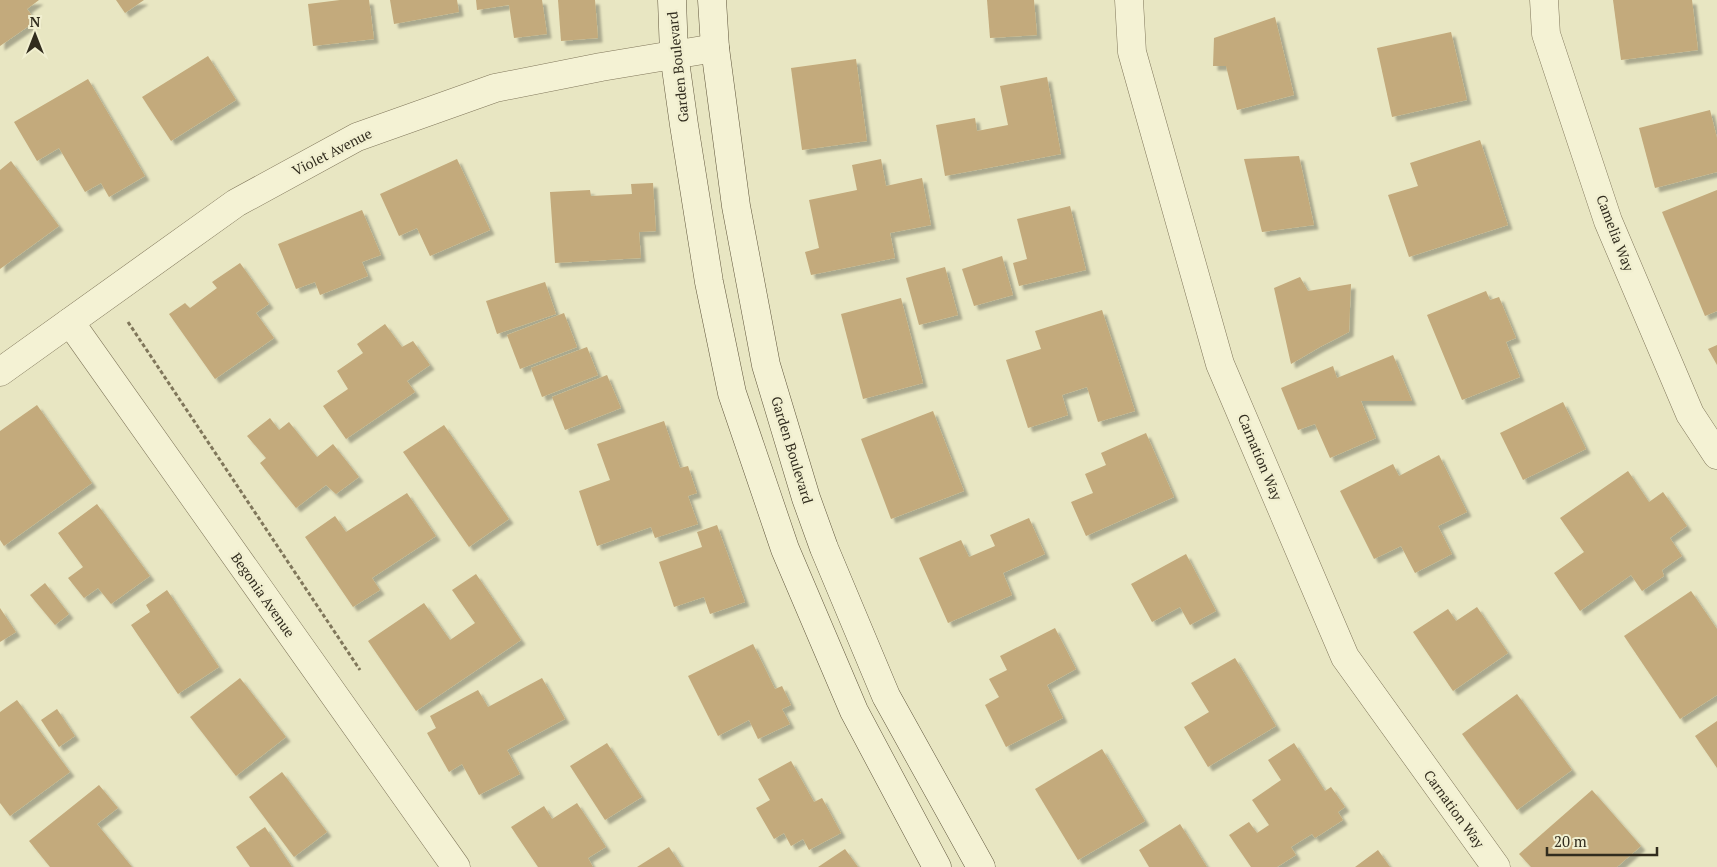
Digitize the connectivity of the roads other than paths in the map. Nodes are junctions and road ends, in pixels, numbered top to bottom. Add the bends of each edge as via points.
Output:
1 (672, 0) edge
2 (712, 0) edge
3 (1129, 0) edge
4 (1544, 0) edge
5 (715, 48) junction
6 (674, 54) junction
7 (70, 322) junction
8 (0, 372) edge
9 (1717, 455) edge
10 (456, 867) edge
11 (937, 867) edge
12 (981, 867) edge
13 (1496, 867) edge

1 - 6 street, Garden Boulevard
2 - 5 street, Garden Boulevard
3 - 13 street, Carnation Way via 1132,52 1220,364 1345,657
4 - 9 street, Camelia Way via 1546,34 1608,221 1690,414
5 - 6 street, Violet Avenue
5 - 12 street, Garden Boulevard via 736,206 766,365 806,498 886,696
6 - 7 street, Violet Avenue via 494,88 357,137 236,203
6 - 11 street, Garden Boulevard via 710,282 732,392 785,549 854,711
7 - 8 street, Violet Avenue
7 - 10 street, Begonia Avenue

